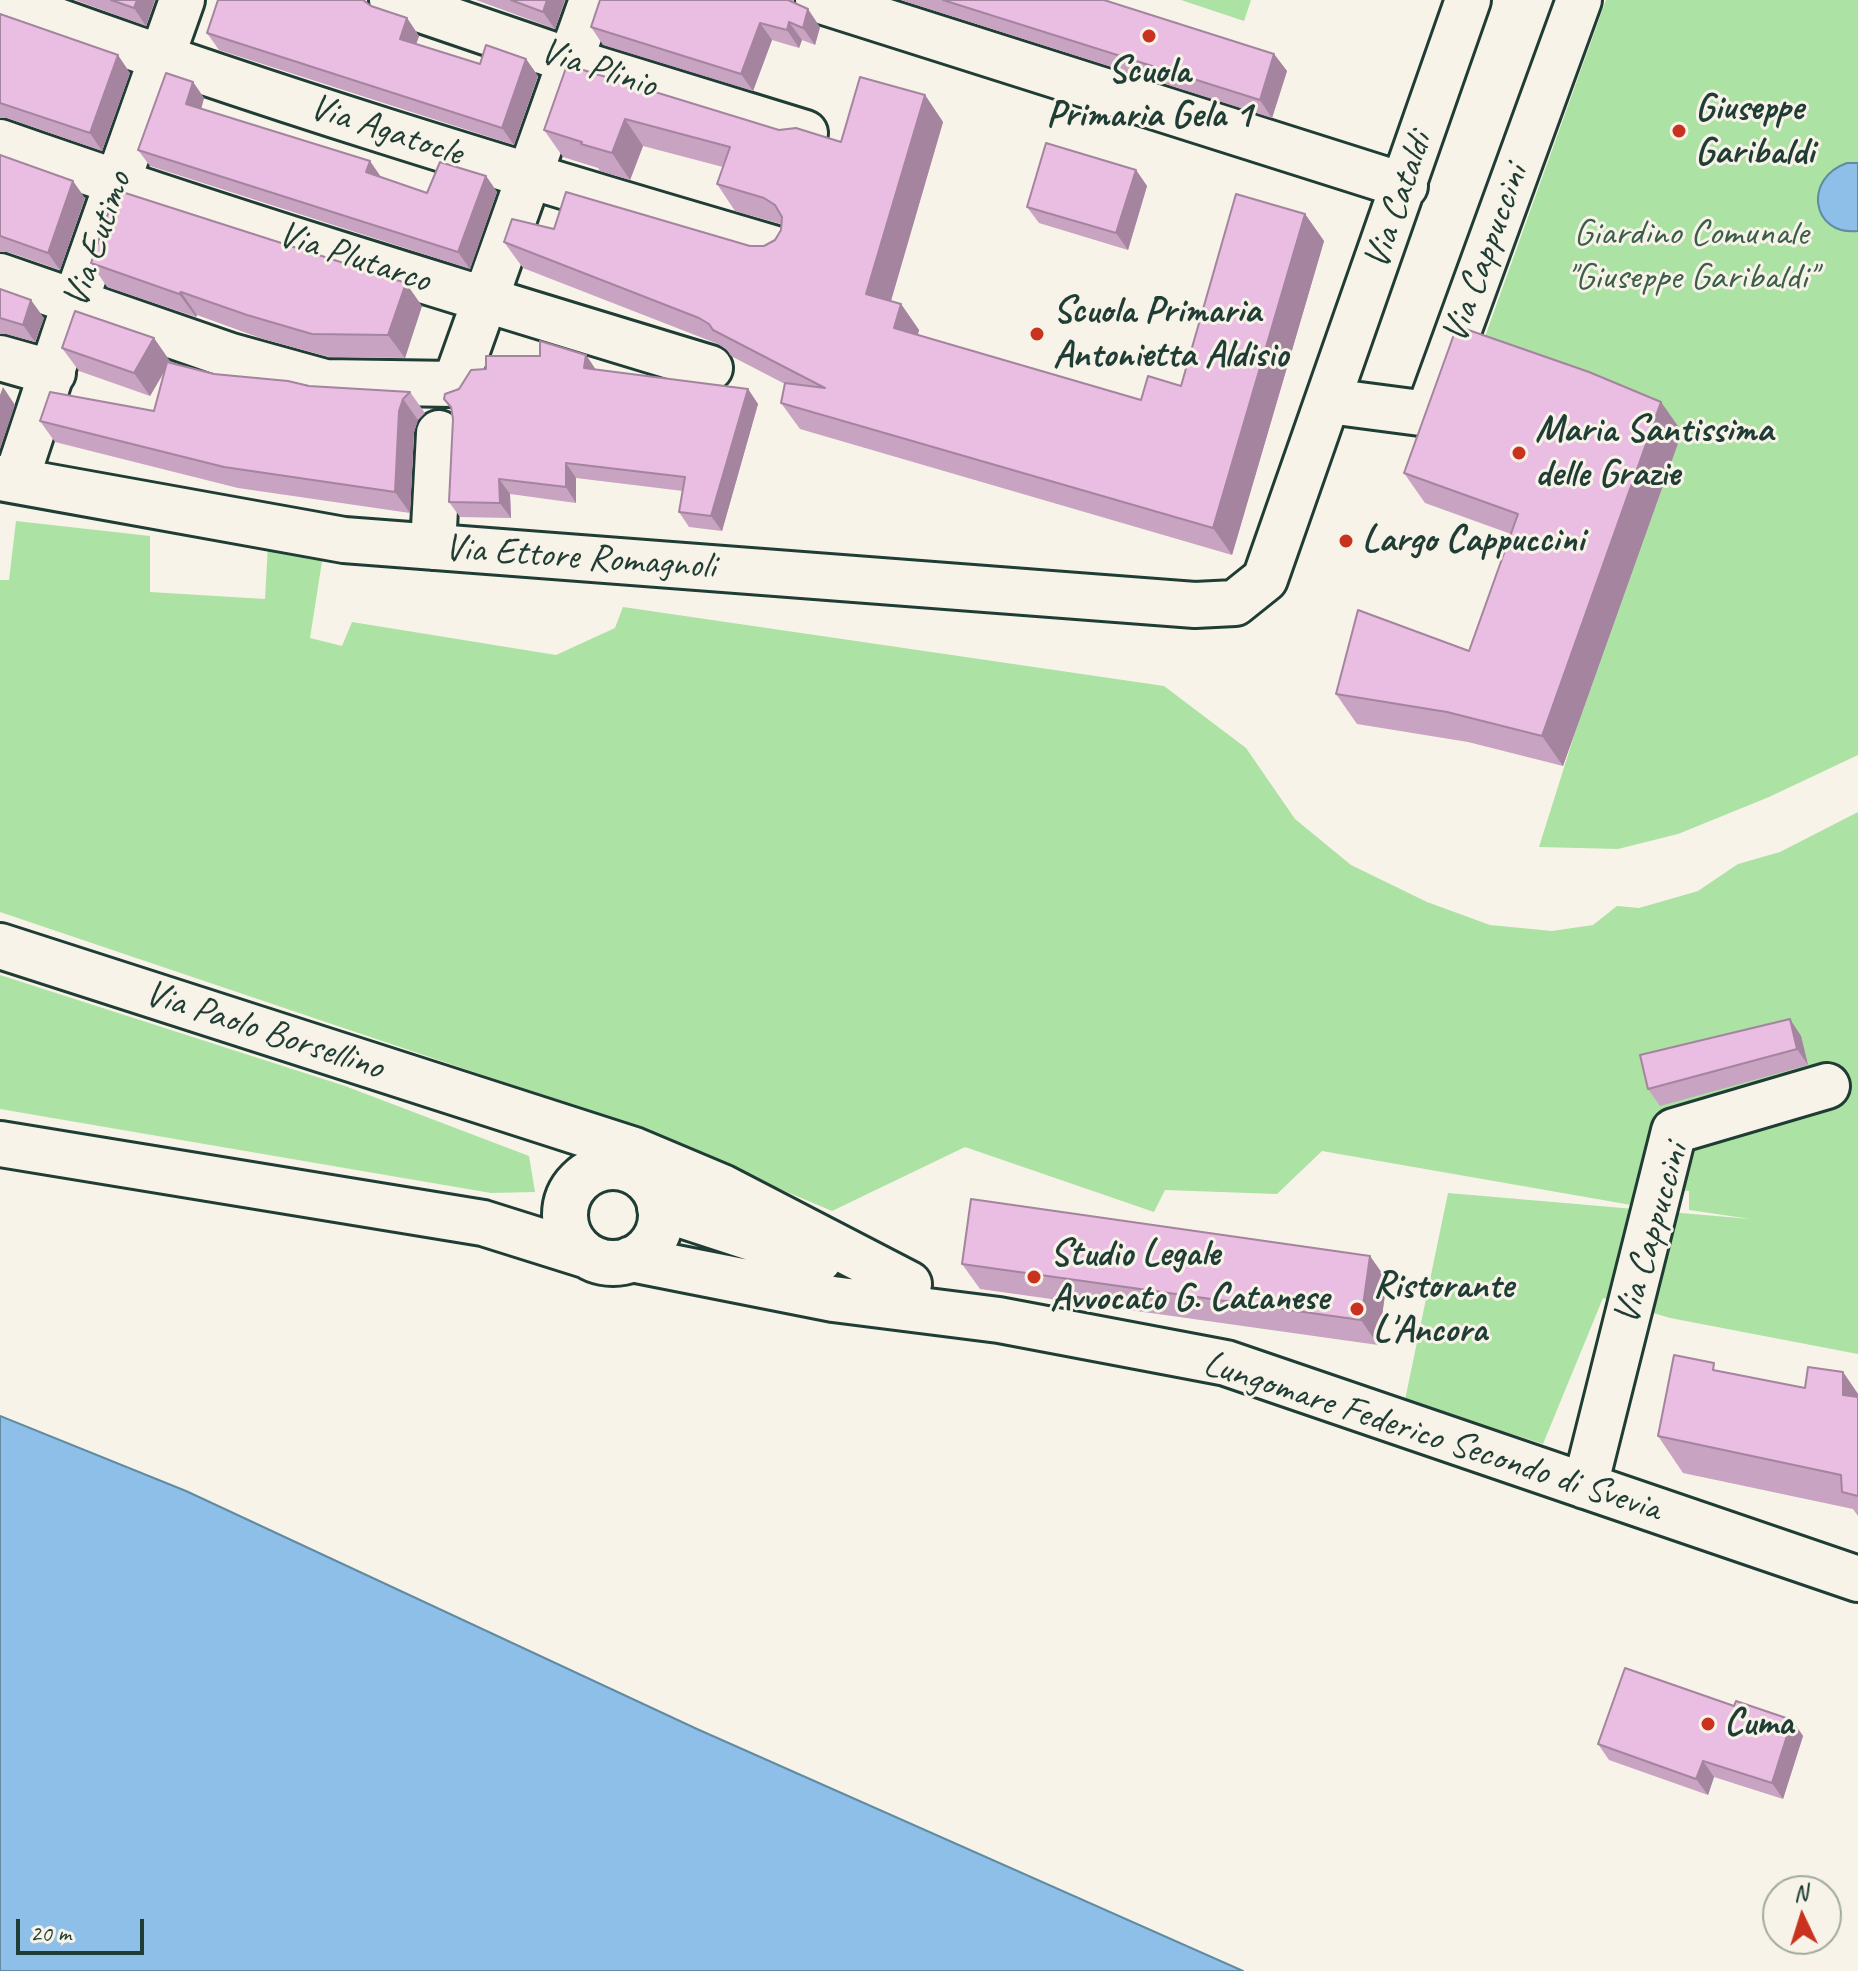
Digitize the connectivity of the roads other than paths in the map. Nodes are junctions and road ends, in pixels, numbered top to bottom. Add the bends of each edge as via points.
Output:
1 (0, 0) edge
2 (182, 0) edge
3 (392, 0) edge
4 (592, 0) edge
5 (818, 0) edge
6 (1468, 0) edge
7 (1579, 0) edge
8 (161, 59) junction
9 (571, 61) junction
10 (805, 133) edge
11 (0, 142) edge
12 (530, 177) junction
13 (118, 183) junction
14 (1405, 186) junction
15 (776, 249) edge
16 (0, 276) edge
17 (487, 301) junction
18 (75, 302) junction
19 (0, 358) edge
20 (710, 368) dead end
21 (53, 373) junction
22 (1329, 401) junction
23 (439, 433) dead end
24 (8, 479) edge
25 (433, 547) junction
26 (0, 946) edge
27 (1827, 1086) dead end
28 (527, 1116) junction
29 (582, 1134) junction
30 (0, 1144) edge
31 (621, 1168) junction
32 (569, 1196) junction
33 (660, 1208) junction
34 (483, 1223) junction
35 (585, 1255) junction
36 (631, 1259) junction
37 (909, 1284) junction
38 (999, 1320) junction
39 (1585, 1486) junction
40 (1858, 1579) edge

1 - 8 street, Via Agatocle
2 - 8 street, Via Eutimo
3 - 9 street, Via Plinio
4 - 9 street
5 - 14 street
6 - 14 street, Via Cataldi
7 - 22 street, Via Cappuccini via 1428,414
8 - 12 street, Via Agatocle
8 - 13 street, Via Eutimo
9 - 10 street, Via Plinio
9 - 12 street
11 - 13 street, Via Plutarco
12 - 15 street, Via Agatocle
12 - 17 street
13 - 17 street, Via Plutarco
13 - 18 street, Via Eutimo
14 - 22 street, Via Cataldi
16 - 18 street
17 - 18 street via 455,384 325,382
17 - 20 street, Via Plutarco
18 - 21 street, Via Eutimo
19 - 21 street
21 - 24 street, Via Eutimo
22 - 25 street, Via Ettore Romagnoli via 1265,579 1235,603 1195,605
23 - 25 street
24 - 25 street, Via Ettore Romagnoli via 344,540
26 - 28 street, Via Paolo Borsellino
27 - 39 street, Via Cappuccini via 1674,1131
28 - 29 street, Via Paolo Borsellino
28 - 32 street, Via Paolo Borsellino via 570,1164
29 - 31 street, Via Paolo Borsellino
29 - 37 street via 722,1187
30 - 34 street
31 - 32 street via 593,1171
31 - 33 street via 647,1182
32 - 34 street via 535,1218
32 - 35 street via 568,1232
33 - 36 street via 654,1238
33 - 37 street, Lungomare Federico Secondo di Svevia
34 - 35 street
35 - 36 street via 616,1263
36 - 38 street, Lungomare Federico Secondo di Svevia via 833,1299
37 - 38 street, Lungomare Federico Secondo di Svevia
38 - 39 street, Lungomare Federico Secondo di Svevia via 1226,1363
39 - 40 street, Lungomare Federico Secondo di Svevia

